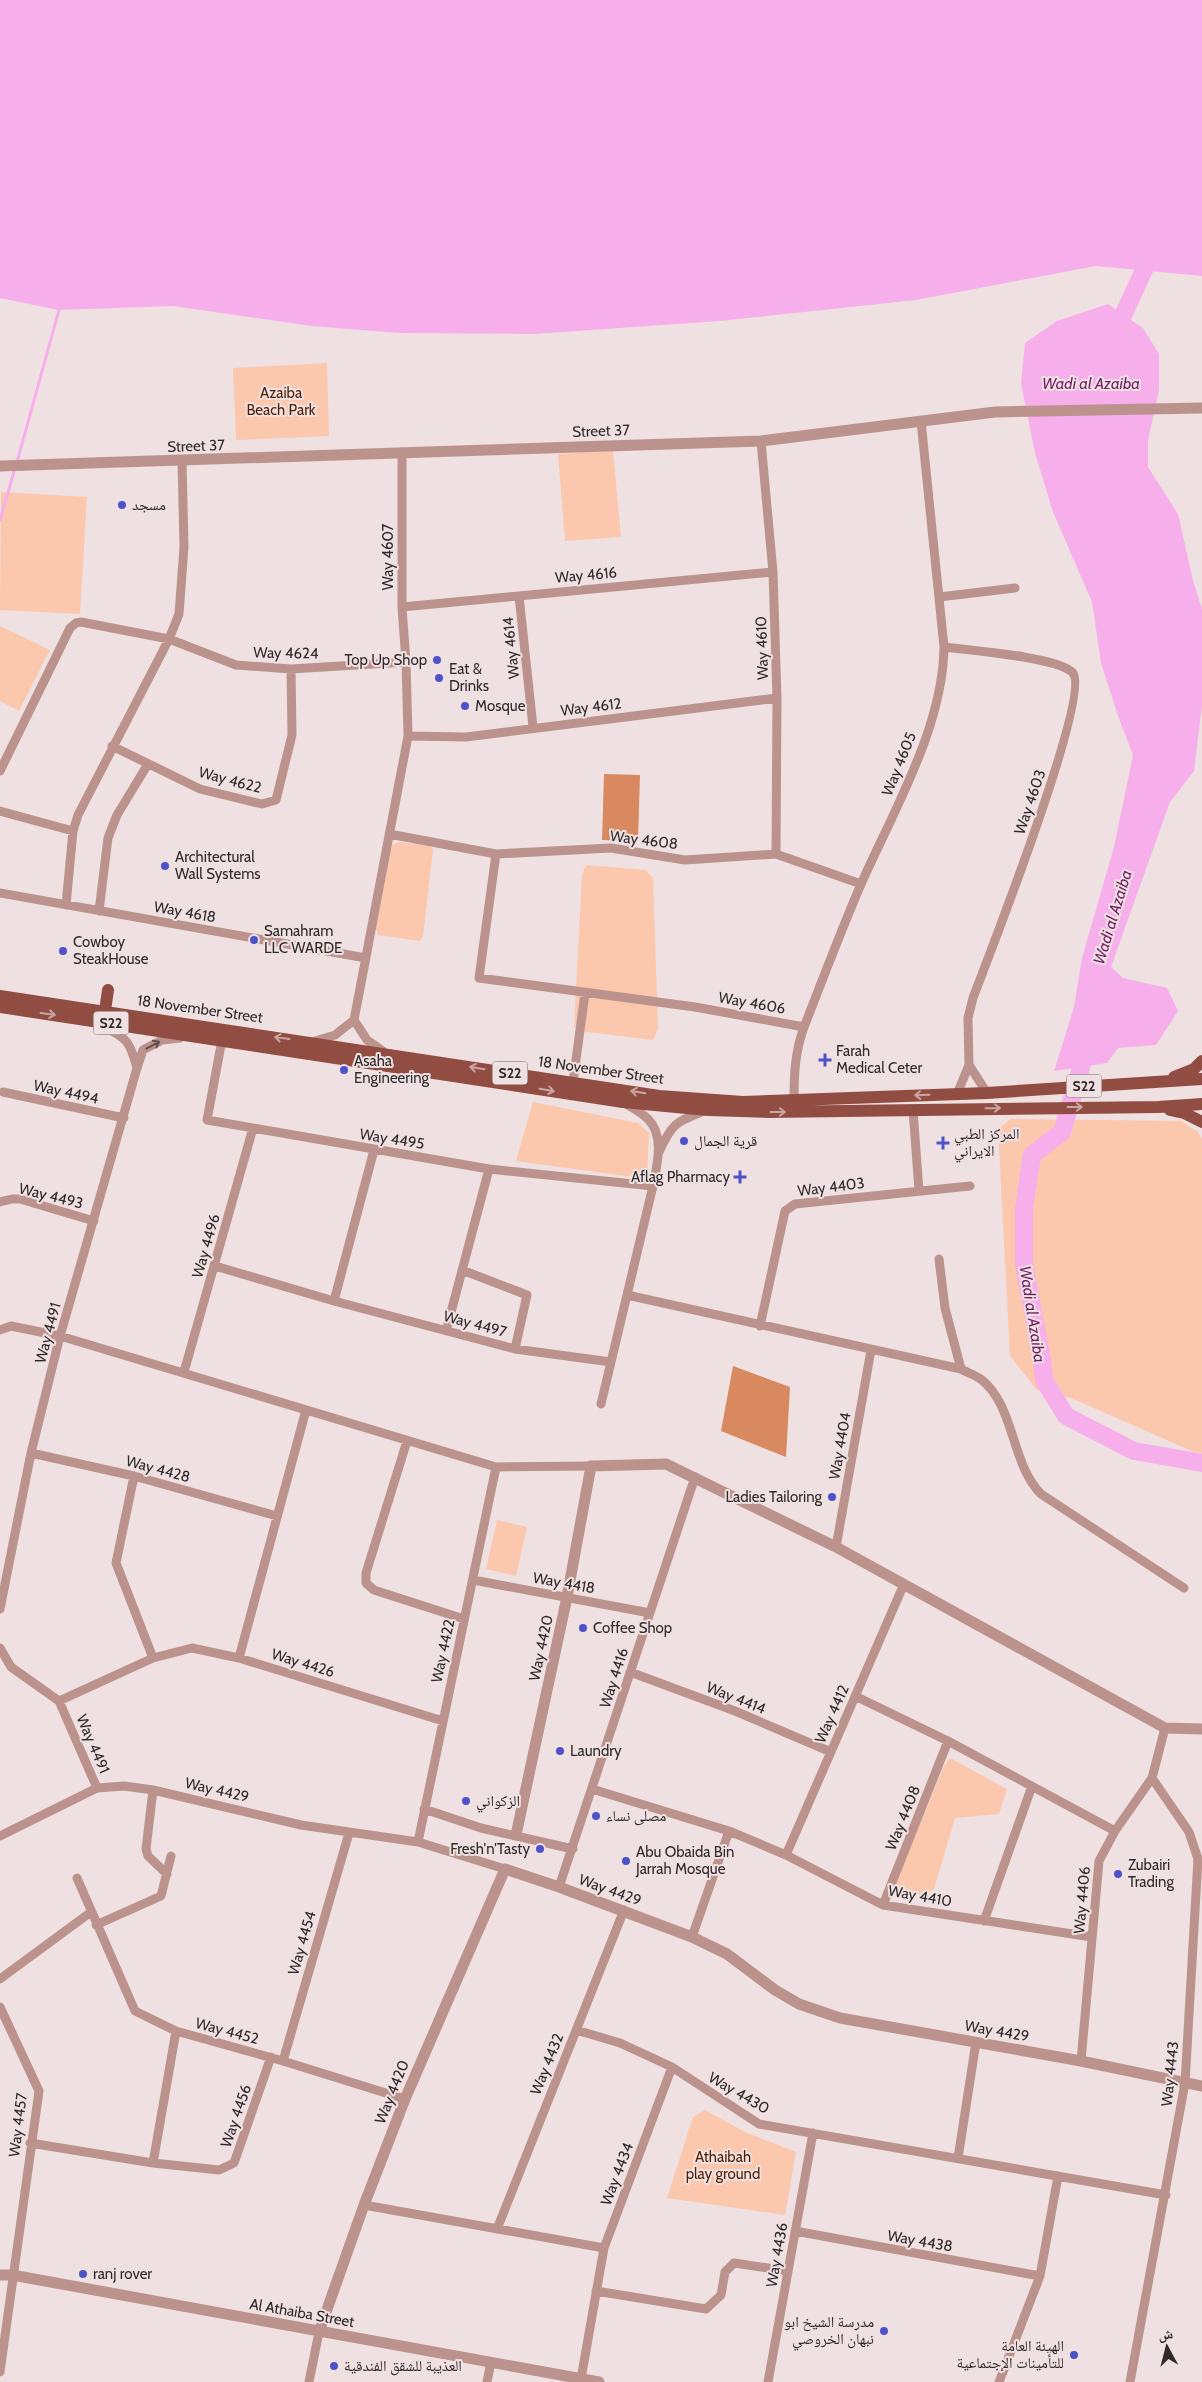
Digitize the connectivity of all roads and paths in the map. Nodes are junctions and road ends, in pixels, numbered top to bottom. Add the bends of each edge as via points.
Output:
1 (1202, 408) edge
2 (921, 421) junction
3 (761, 441) junction
4 (402, 452) junction
5 (182, 462) junction
6 (0, 466) edge
7 (774, 572) junction
8 (1015, 588) dead end
9 (519, 596) junction
10 (939, 597) junction
11 (402, 607) junction
12 (170, 639) junction
13 (944, 647) junction
14 (406, 662) junction
15 (291, 669) junction
16 (777, 698) junction
17 (533, 728) junction
18 (408, 736) junction
19 (112, 746) junction
20 (148, 764) junction
21 (0, 772) edge
22 (0, 811) edge
23 (73, 832) junction
24 (389, 834) junction
25 (496, 854) junction
26 (776, 854) junction
27 (861, 884) junction
28 (0, 893) edge
29 (66, 905) junction
30 (99, 911) junction
31 (366, 958) junction
32 (108, 990) dead end
33 (585, 993) junction
34 (0, 996) edge
35 (0, 1007) edge
36 (105, 1012) junction
37 (91, 1020) junction
38 (354, 1020) junction
39 (804, 1027) junction
40 (196, 1036) junction
41 (222, 1040) junction
42 (312, 1042) junction
43 (387, 1054) junction
44 (1202, 1061) edge
45 (969, 1065) junction
46 (137, 1068) junction
47 (1202, 1079) edge
48 (1165, 1081) junction
49 (573, 1082) junction
50 (3, 1092) dead end
51 (987, 1093) junction
52 (957, 1094) junction
53 (794, 1100) junction
54 (623, 1102) junction
55 (1202, 1104) edge
56 (1158, 1107) junction
57 (708, 1110) junction
58 (913, 1110) junction
59 (124, 1118) junction
60 (1202, 1122) edge
61 (253, 1128) junction
62 (374, 1150) junction
63 (658, 1154) junction
64 (489, 1169) junction
65 (653, 1186) junction
66 (970, 1186) dead end
67 (920, 1191) junction
68 (0, 1202) edge
69 (94, 1222) junction
70 (939, 1258) dead end
71 (215, 1266) junction
72 (462, 1270) junction
73 (627, 1295) junction
74 (334, 1301) junction
75 (760, 1326) junction
76 (0, 1330) edge
77 (446, 1331) junction
78 (60, 1336) junction
79 (515, 1349) junction
80 (871, 1350) junction
81 (611, 1362) junction
82 (961, 1369) junction
83 (184, 1372) junction
84 (601, 1404) dead end
85 (306, 1410) junction
86 (407, 1441) junction
87 (31, 1453) junction
88 (591, 1466) junction
89 (496, 1467) junction
90 (134, 1476) junction
91 (695, 1477) junction
92 (277, 1516) junction
93 (836, 1547) junction
94 (473, 1580) junction
95 (904, 1584) junction
96 (1184, 1588) dead end
97 (567, 1597) junction
98 (0, 1609) edge
99 (650, 1613) junction
100 (464, 1619) junction
101 (0, 1648) edge
102 (153, 1658) junction
103 (239, 1658) junction
104 (630, 1672) junction
105 (855, 1696) junction
106 (59, 1701) junction
107 (443, 1721) junction
108 (1165, 1728) junction
109 (1202, 1729) edge
110 (948, 1741) junction
111 (830, 1752) junction
112 (1152, 1778) junction
113 (1032, 1786) junction
114 (97, 1788) junction
115 (592, 1789) junction
116 (154, 1790) junction
117 (424, 1809) junction
118 (729, 1831) junction
119 (1115, 1831) junction
120 (349, 1833) junction
121 (516, 1835) junction
122 (0, 1836) edge
123 (418, 1842) junction
124 (573, 1849) junction
125 (786, 1855) junction
126 (171, 1856) dead end
127 (505, 1869) junction
128 (167, 1874) junction
129 (76, 1878) dead end
130 (559, 1887) junction
131 (883, 1905) junction
132 (624, 1910) junction
133 (91, 1912) junction
134 (984, 1921) junction
135 (96, 1925) junction
136 (692, 1937) junction
137 (1092, 1938) junction
138 (0, 1979) edge
139 (0, 2007) edge
140 (576, 2030) junction
141 (176, 2031) junction
142 (976, 2042) junction
143 (271, 2057) junction
144 (283, 2061) junction
145 (1081, 2061) junction
146 (672, 2068) junction
147 (1185, 2082) junction
148 (1202, 2086) edge
149 (405, 2098) junction
150 (813, 2133) junction
151 (30, 2143) junction
152 (958, 2158) junction
153 (153, 2163) junction
154 (1058, 2176) junction
155 (1166, 2195) junction
156 (364, 2205) junction
157 (497, 2229) junction
158 (795, 2231) junction
159 (604, 2248) junction
160 (788, 2272) junction
161 (0, 2274) edge
162 (12, 2275) junction
163 (1040, 2276) junction
164 (596, 2291) junction
165 (319, 2332) junction
166 (491, 2362) junction
167 (0, 2372) edge
168 (581, 2379) junction
169 (310, 2382) edge
170 (487, 2382) edge
171 (598, 2382) edge
172 (768, 2382) edge
173 (999, 2382) edge
174 (1130, 2382) edge

1 - 2 street, Street 37 via 995,412
2 - 3 street, Street 37
2 - 10 street, Way 4605
3 - 4 street, Street 37
3 - 7 street, Way 4610
4 - 5 street, Street 37
4 - 11 street, Way 4607
5 - 6 street, Street 37
5 - 12 street via 184,556 179,614
7 - 9 street, Way 4616
7 - 16 street, Way 4610
8 - 10 street
9 - 11 street, Way 4616
9 - 17 street, Way 4614
10 - 13 street, Way 4605
11 - 14 street, Way 4607
12 - 15 street, Way 4624 via 236,665
12 - 19 street
12 - 21 street, Way 4624 via 76,623 70,628
13 - 27 street, Way 4605 via 942,680 922,748
13 - 45 street, Way 4603 via 1054,662 1073,674 1076,682 1056,768 973,998 968,1018
14 - 15 street, Way 4624
14 - 18 street
15 - 20 street, Way 4622 via 292,735 276,800 262,804 200,789
16 - 17 street, Way 4612
16 - 26 street, Way 4610
17 - 18 street, Way 4612 via 466,737
18 - 24 street
19 - 20 street, Way 4622
19 - 23 street
20 - 30 street via 117,815 108,838
22 - 23 street
23 - 29 street
24 - 25 street, Way 4608
24 - 31 street
25 - 26 street, Way 4608 via 611,848 685,860
25 - 33 street, Way 4606 via 479,978
26 - 27 street, Way 4608
27 - 39 street, Way 4605
28 - 29 street, Way 4618
29 - 30 street, Way 4618
30 - 31 street, Way 4618
31 - 38 street
32 - 36 main road
33 - 39 street, Way 4606 via 695,1007
33 - 49 street
34 - 36 main road, 18 November Street / S22
35 -> 37 main road, 18 November Street / S22
42 -> 36 main road, 18 November Street / S22
37 - 40 main road, 18 November Street / S22
37 - 46 street via 117,1033 132,1046
38 - 42 street via 335,1035
38 - 43 street via 367,1040
39 - 53 street, Way 4605 via 793,1066
40 - 41 main road, 18 November Street / S22
46 -> 40 street, Way 4491 via 143,1050 162,1040
41 -> 54 main road, 18 November Street / S22
41 - 61 street, Way 4495 via 207,1120
42 - 43 main road, 18 November Street / S22
49 -> 43 main road, 18 November Street / S22
44 - 48 main road via 1194,1069
45 - 51 street
45 - 52 street, Way 4603
46 - 59 street, Way 4491
47 - 48 main road, 18 November Street / S22
48 - 51 main road, 18 November Street / S22
53 -> 49 main road, 18 November Street / S22 via 743,1102 698,1099
50 - 59 street, Way 4494
51 - 52 main road, 18 November Street / S22
52 -> 53 main road, 18 November Street / S22
54 - 57 main road, 18 November Street / S22
54 - 63 street via 647,1118 656,1130
55 - 56 main road, 18 November Street / S22
58 -> 56 main road, 18 November Street / S22
56 - 60 main road via 1184,1113
57 -> 58 main road, 18 November Street / S22
57 - 63 street via 678,1121
58 - 67 street
59 - 69 street, Way 4491
61 - 62 street, Way 4495
61 - 71 street, Way 4496
62 - 64 street, Way 4495
62 - 74 street
63 - 65 street
64 - 65 street, Way 4495
64 - 72 street
65 - 73 street
66 - 67 street, Way 4403
67 - 75 street, Way 4403 via 795,1204 785,1210
68 - 69 street, Way 4493 via 20,1199
69 - 78 street, Way 4491
70 - 82 street via 945,1308
71 - 74 street, Way 4497
71 - 83 street, Way 4496
72 - 77 street
72 - 79 street via 527,1295
73 - 75 street
73 - 81 street
74 - 77 street, Way 4497
75 - 80 street
76 - 78 street via 11,1326
77 - 79 street, Way 4497
78 - 83 street
78 - 87 street, Way 4491
79 - 81 street, Way 4497
80 - 82 street
80 - 93 street, Way 4404
81 - 84 street
82 - 96 street via 982,1380 994,1393 1018,1454 1033,1486 1041,1494
83 - 85 street
85 - 86 street
85 - 92 street
86 - 89 street
86 - 100 street via 366,1573 366,1583 374,1590
87 - 90 street, Way 4428
87 - 98 street, Way 4491
88 - 89 street
88 - 91 street via 666,1464
88 - 97 street, Way 4420
89 - 94 street, Way 4422
90 - 92 street, Way 4428
90 - 102 street via 116,1563
91 - 93 street
91 - 99 street, Way 4416
92 - 103 street
93 - 95 street
94 - 97 street, Way 4418
94 - 100 street, Way 4422
95 - 105 street, Way 4412
95 - 108 street
97 - 99 street, Way 4418
97 - 121 street, Way 4420
99 - 104 street, Way 4416
100 - 107 street, Way 4422
101 - 106 street, Way 4491 via 11,1667
102 - 103 street, Way 4426 via 192,1648
102 - 106 street, Way 4426
103 - 107 street, Way 4426
104 - 111 street, Way 4414 via 735,1711
104 - 115 street, Way 4416
105 - 110 street
105 - 111 street, Way 4412
106 - 114 street, Way 4491
107 - 117 street, Way 4422
108 - 109 street
108 - 112 street, Way 4406
110 - 113 street
110 - 131 street, Way 4408
111 - 125 street, Way 4412
112 - 119 street, Way 4406
112 - 147 street, Way 4443 via 1189,1832 1198,1859
113 - 119 street
113 - 134 street
114 - 116 street, Way 4429 via 124,1786
114 - 122 street, Way 4429
115 - 118 street, Way 4410
115 - 124 street, Way 4416
116 - 120 street, Way 4429 via 301,1825
116 - 128 street via 146,1849 148,1856
117 - 121 street via 481,1828
117 - 123 street, Way 4422
118 - 125 street, Way 4410
118 - 136 street
119 - 137 street, Way 4406 via 1099,1861
120 - 123 street, Way 4429
120 - 144 street, Way 4454
121 - 124 street
123 - 127 street, Way 4429
124 - 130 street, Way 4416
125 - 131 street, Way 4410
126 - 128 street
127 - 130 street, Way 4429
127 - 149 street, Way 4420
128 - 135 street via 162,1896
129 - 133 street, Way 4452
130 - 132 street, Way 4429
131 - 134 street, Way 4410
132 - 136 street, Way 4429
132 - 140 street, Way 4432
133 - 135 street, Way 4452
133 - 138 street
134 - 137 street, Way 4410
135 - 141 street, Way 4452 via 135,2011
136 - 142 street, Way 4429 via 727,1954 774,1990 821,2013
137 - 145 street, Way 4406
139 - 151 street, Way 4457 via 39,2091
140 - 146 street, Way 4430 via 620,2043
140 - 157 street, Way 4432
141 - 143 street, Way 4452
141 - 153 street
142 - 145 street, Way 4429
142 - 152 street
143 - 144 street, Way 4452
143 - 153 street, Way 4456 via 234,2162 219,2170
144 - 149 street, Way 4452
145 - 147 street, Way 4429
146 - 150 street, Way 4430 via 759,2124
146 - 159 street, Way 4434
147 - 148 street, Way 4429
147 - 155 street, Way 4443
149 - 156 street, Way 4420
150 - 152 street, Way 4430
150 - 158 street, Way 4436
151 - 153 street, Way 4456
151 - 162 street, Way 4457
152 - 154 street, Way 4430
154 - 155 street, Way 4430
154 - 163 street
155 - 174 street, Way 4443
156 - 157 street
156 - 165 street, Way 4420
157 - 159 street
158 - 160 street, Way 4436
158 - 163 street, Way 4438
159 - 164 street, Way 4434
160 - 164 street via 734,2263 725,2272 721,2295 706,2309
160 - 172 street, Way 4436
161 - 162 street, Al Athaiba Street
162 - 165 street, Al Athaiba Street
162 - 167 street, Way 4457
163 - 173 street
164 - 168 street, Way 4434
165 - 166 street, Al Athaiba Street
165 - 169 street
166 - 168 street, Al Athaiba Street
166 - 170 street
168 - 171 street, Al Athaiba Street

